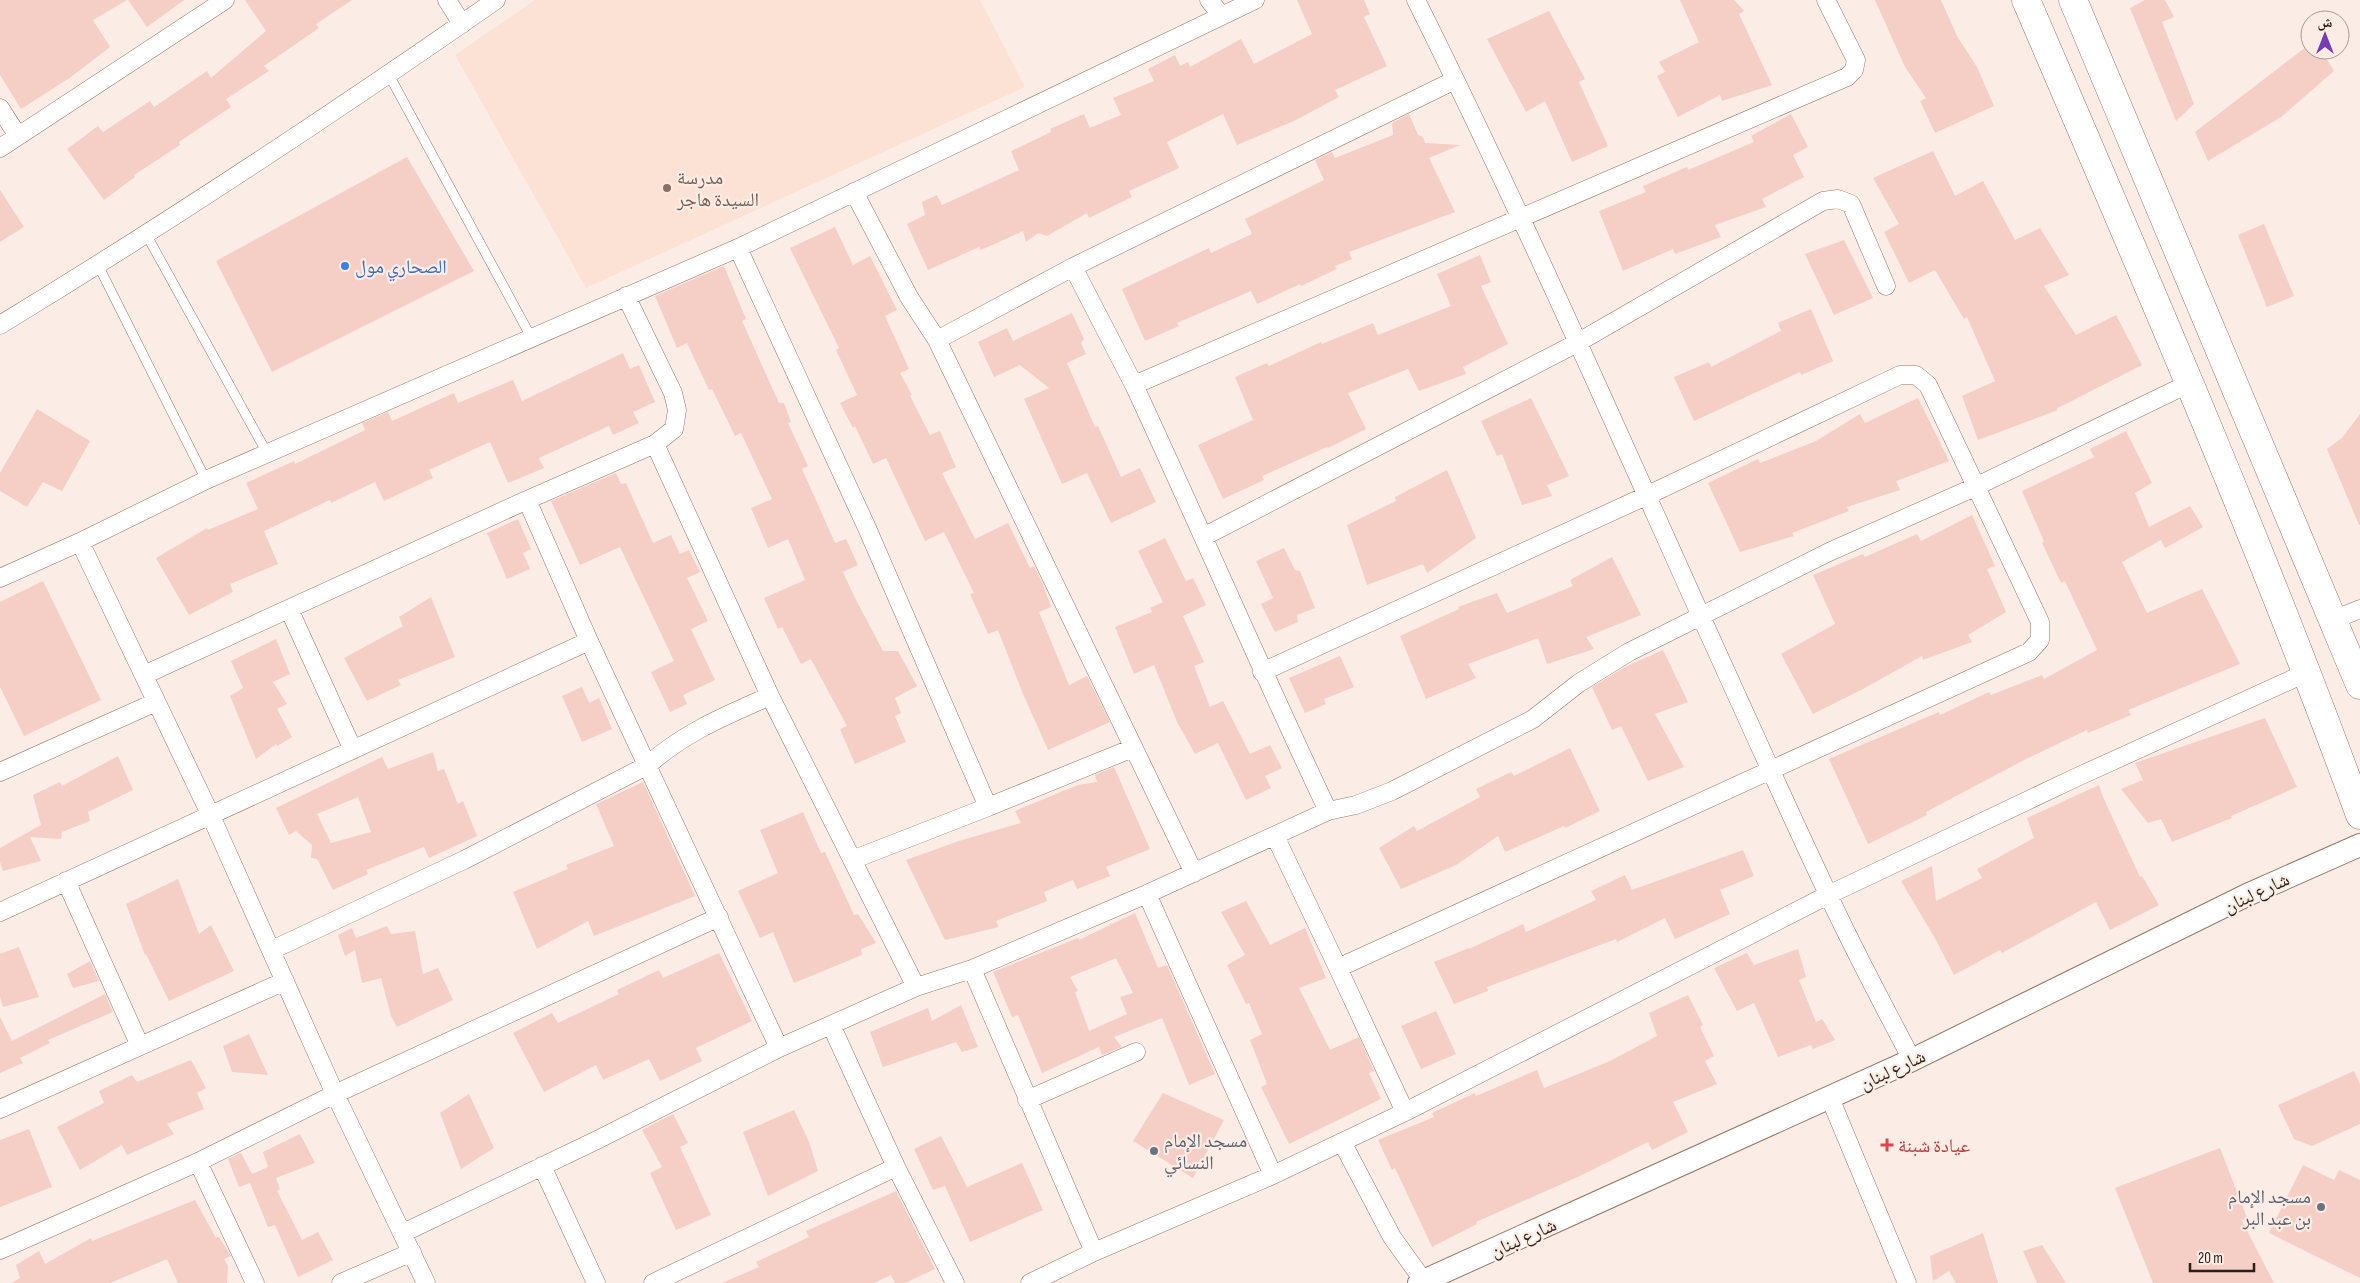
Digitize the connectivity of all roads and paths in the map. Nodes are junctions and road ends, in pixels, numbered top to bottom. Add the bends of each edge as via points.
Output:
1 (225, 0) edge
2 (447, 0) edge
3 (496, 0) edge
4 (1209, 0) edge
5 (1255, 0) edge
6 (1416, 0) edge
7 (1826, 0) edge
8 (2026, 0) edge
9 (2073, 0) edge
10 (1221, 15) junction
11 (462, 24) junction
12 (389, 75) junction
13 (1455, 80) junction
14 (0, 108) edge
15 (18, 136) junction
16 (0, 148) edge
17 (854, 192) junction
18 (1520, 220) junction
19 (146, 234) junction
20 (738, 248) junction
21 (98, 265) junction
22 (1073, 267) junction
23 (1886, 286) dead end
24 (626, 296) junction
25 (0, 325) edge
26 (531, 337) junction
27 (937, 340) junction
28 (1577, 343) junction
29 (2190, 384) junction
30 (1134, 385) junction
31 (654, 444) junction
32 (267, 453) junction
33 (206, 480) junction
34 (1975, 487) junction
35 (1646, 496) junction
36 (527, 500) junction
37 (1205, 536) junction
38 (80, 542) junction
39 (0, 578) edge
40 (289, 609) junction
41 (2360, 609) edge
42 (1700, 617) junction
43 (2333, 620) junction
44 (589, 641) junction
45 (1262, 672) junction
46 (2308, 672) junction
47 (144, 675) junction
48 (2360, 685) edge
49 (770, 696) junction
50 (156, 702) junction
51 (1133, 748) junction
52 (353, 750) junction
53 (648, 765) junction
54 (1771, 770) junction
55 (0, 772) edge
56 (988, 807) junction
57 (1328, 811) junction
58 (2360, 815) edge
59 (211, 816) junction
60 (1275, 836) junction
61 (2360, 844) edge
62 (852, 860) junction
63 (1194, 873) junction
64 (66, 881) junction
65 (1147, 894) junction
66 (1828, 895) junction
67 (0, 912) edge
68 (720, 917) junction
69 (272, 950) junction
70 (1338, 968) junction
71 (972, 969) junction
72 (285, 981) junction
73 (916, 987) junction
74 (831, 1025) junction
75 (140, 1046) junction
76 (779, 1048) junction
77 (1136, 1052) dead end
78 (1912, 1060) junction
79 (335, 1094) junction
80 (1830, 1098) junction
81 (1027, 1100) junction
82 (0, 1109) edge
83 (1404, 1112) junction
84 (1342, 1142) junction
85 (198, 1162) junction
86 (542, 1166) junction
87 (896, 1167) junction
88 (1273, 1175) junction
89 (403, 1233) junction
90 (0, 1250) edge
91 (412, 1252) junction
92 (1094, 1252) junction
93 (1423, 1282) edge
94 (255, 1283) edge
95 (341, 1283) edge
96 (426, 1283) edge
97 (596, 1283) edge
98 (654, 1283) edge
99 (955, 1283) edge
100 (1030, 1283) edge
101 (1907, 1283) edge

1 - 15 street
2 - 11 street
3 - 11 street
4 - 10 street
5 - 10 street
6 - 13 street
7 - 18 street via 1856,60 1854,70 1847,78
8 - 29 main road
9 - 43 main road
10 - 17 street
11 - 12 street
12 - 19 street
12 - 26 lane
13 - 18 street
13 - 22 street
14 - 15 street
15 - 16 street
17 - 20 street
17 - 27 street via 909,296
18 - 28 street
18 - 30 street
19 - 21 street
19 - 32 lane
20 - 24 street
20 - 56 street via 868,528
21 - 25 street
21 - 33 lane
22 - 27 street
22 - 30 street
23 - 28 street via 1851,204 1838,199 1824,201
24 - 26 street
24 - 31 street via 673,393 677,410 674,429
26 - 32 street
27 - 51 street
28 - 35 street
28 - 37 street
29 - 34 street
29 - 46 main road
30 - 37 street
31 - 36 street
31 - 49 street
32 - 33 street
33 - 38 street
34 - 35 street via 1928,384 1916,375 1900,375
34 - 42 street via 1829,552
34 - 54 street via 2040,622 2040,640 2028,652
35 - 42 street
35 - 45 street
36 - 40 street
36 - 44 street
37 - 45 street
38 - 39 street
38 - 47 street
40 - 47 street
40 - 52 street
41 - 43 street
42 - 54 street
42 - 57 street via 1629,652 1579,683 1533,719 1392,791 1356,805
43 - 48 main road
44 - 52 street
44 - 53 street
45 - 57 street
46 - 58 main road
46 - 66 street
47 - 50 street
49 - 53 street via 693,731
49 - 62 street
50 - 55 street
50 - 59 street
51 - 56 street
51 - 63 street
52 - 59 street
53 - 68 street
53 - 69 street via 464,860
54 - 66 street
54 - 70 street
56 - 62 street
57 - 60 street
59 - 64 street
59 - 69 street
60 - 63 street
60 - 70 street
61 - 78 street, شارع لبنان via 2247,895
62 - 73 street
63 - 65 street
64 - 67 street
64 - 75 street
65 - 71 street
65 - 88 street
66 - 78 street
66 - 83 street
68 - 76 street
68 - 79 street
69 - 72 street
70 - 83 street
71 - 73 street
71 - 81 street
72 - 75 street
72 - 79 street
73 - 74 street
74 - 76 street
74 - 87 street
75 - 82 street
76 - 86 street
77 - 81 street
78 - 80 street, شارع لبنان
79 - 85 street
79 - 89 street
80 - 93 street, شارع لبنان
80 - 101 street
81 - 92 street
83 - 84 street
84 - 88 street
84 - 93 street via 1392,1237
85 - 90 street
85 - 94 street
86 - 89 street
86 - 97 street
87 - 98 street
87 - 99 street
88 - 92 street
89 - 91 street
91 - 95 street
91 - 96 street
92 - 100 street

